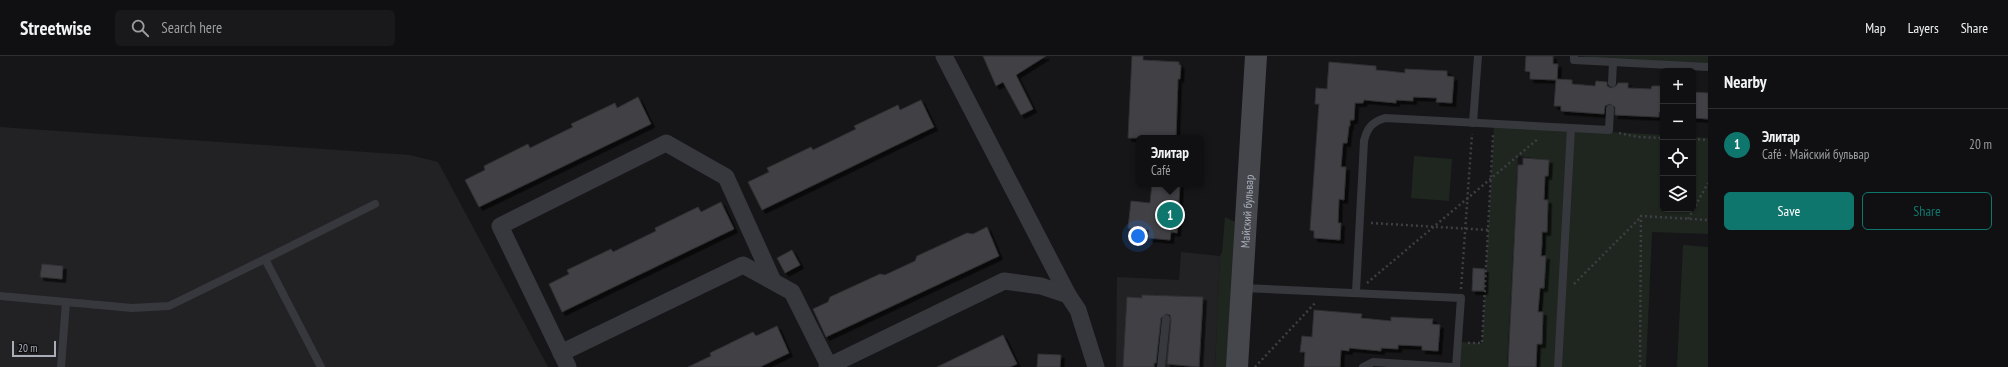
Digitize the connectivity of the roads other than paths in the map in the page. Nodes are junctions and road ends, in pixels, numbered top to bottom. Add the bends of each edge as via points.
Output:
1 (944, 56) edge
2 (1256, 56) edge
3 (1478, 56) edge
4 (1574, 56) edge
5 (1613, 62) junction
6 (1708, 67) edge
7 (1612, 83) dead end
8 (1610, 109) dead end
9 (1473, 123) junction
10 (1571, 128) junction
11 (375, 204) dead end
12 (265, 259) junction
13 (773, 281) junction
14 (1242, 288) junction
15 (1356, 292) junction
16 (1068, 295) junction
17 (0, 296) edge
18 (66, 302) junction
19 (1166, 320) dead end
20 (564, 360) edge
21 (61, 367) edge
22 (321, 367) edge
23 (828, 367) edge
24 (1096, 367) edge
25 (1161, 367) edge
26 (1237, 367) edge
27 (1363, 367) edge
28 (1451, 367) edge
29 (1456, 367) edge
30 (1558, 367) edge

1 - 16 street
2 - 14 main road, Майский бульвар
3 - 9 lane
4 - 5 lane via 1574,60
5 - 6 lane
5 - 7 lane
8 - 10 lane via 1609,130
9 - 10 lane
9 - 15 lane via 1385,118 1374,122 1367,130 1364,141
10 - 30 lane
11 - 12 lane
12 - 18 lane via 169,306 132,308
12 - 22 lane
13 - 20 street via 743,265
13 - 20 street via 726,177 666,143 500,226
13 - 23 street via 792,292
14 - 15 lane
14 - 26 main road, Майский бульвар
15 - 29 lane via 1461,298
16 - 23 street via 1041,286 1004,281
16 - 24 street via 1078,310
17 - 18 lane
18 - 21 lane
19 - 25 lane
27 - 28 lane via 1373,362

